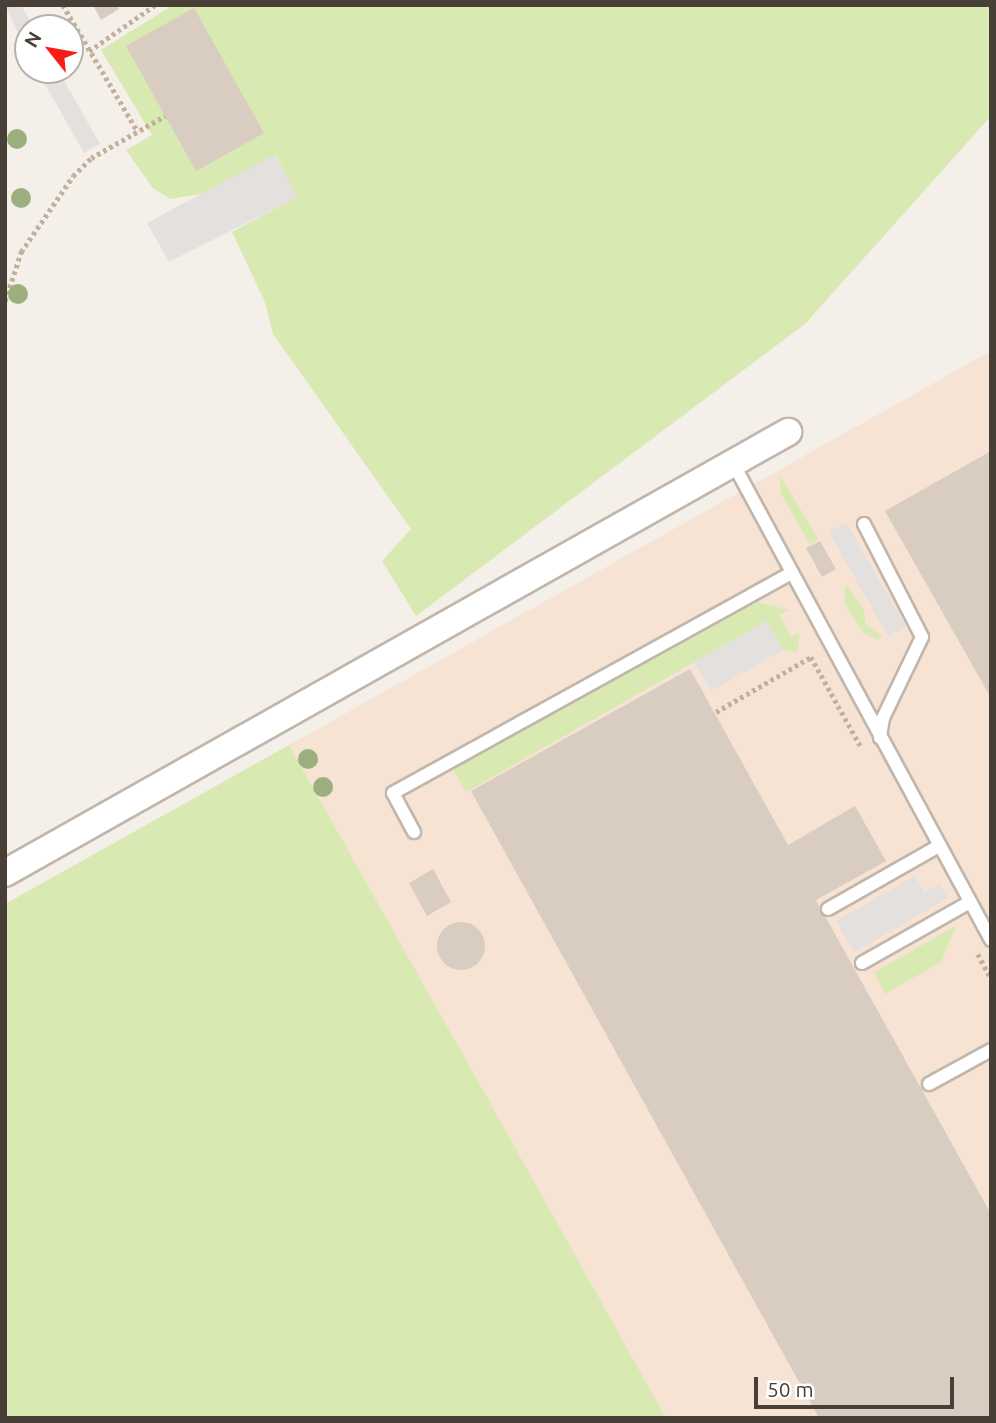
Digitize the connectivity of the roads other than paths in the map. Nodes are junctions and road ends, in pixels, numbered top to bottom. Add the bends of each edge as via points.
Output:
1 (788, 432) dead end
2 (734, 465) junction
3 (864, 524) dead end
4 (790, 574) junction
5 (880, 738) junction
6 (414, 832) dead end
7 (939, 846) junction
8 (5, 873) edge
9 (970, 902) junction
10 (828, 909) dead end
11 (991, 940) edge
12 (862, 963) dead end
13 (991, 1050) edge
14 (929, 1084) dead end

1 - 2 street
2 - 4 lane
2 - 8 street
3 - 5 lane via 922,637 887,707
4 - 5 lane
4 - 6 lane via 393,793
5 - 7 lane
7 - 9 lane
7 - 10 lane
9 - 11 lane
9 - 12 lane
13 - 14 lane

